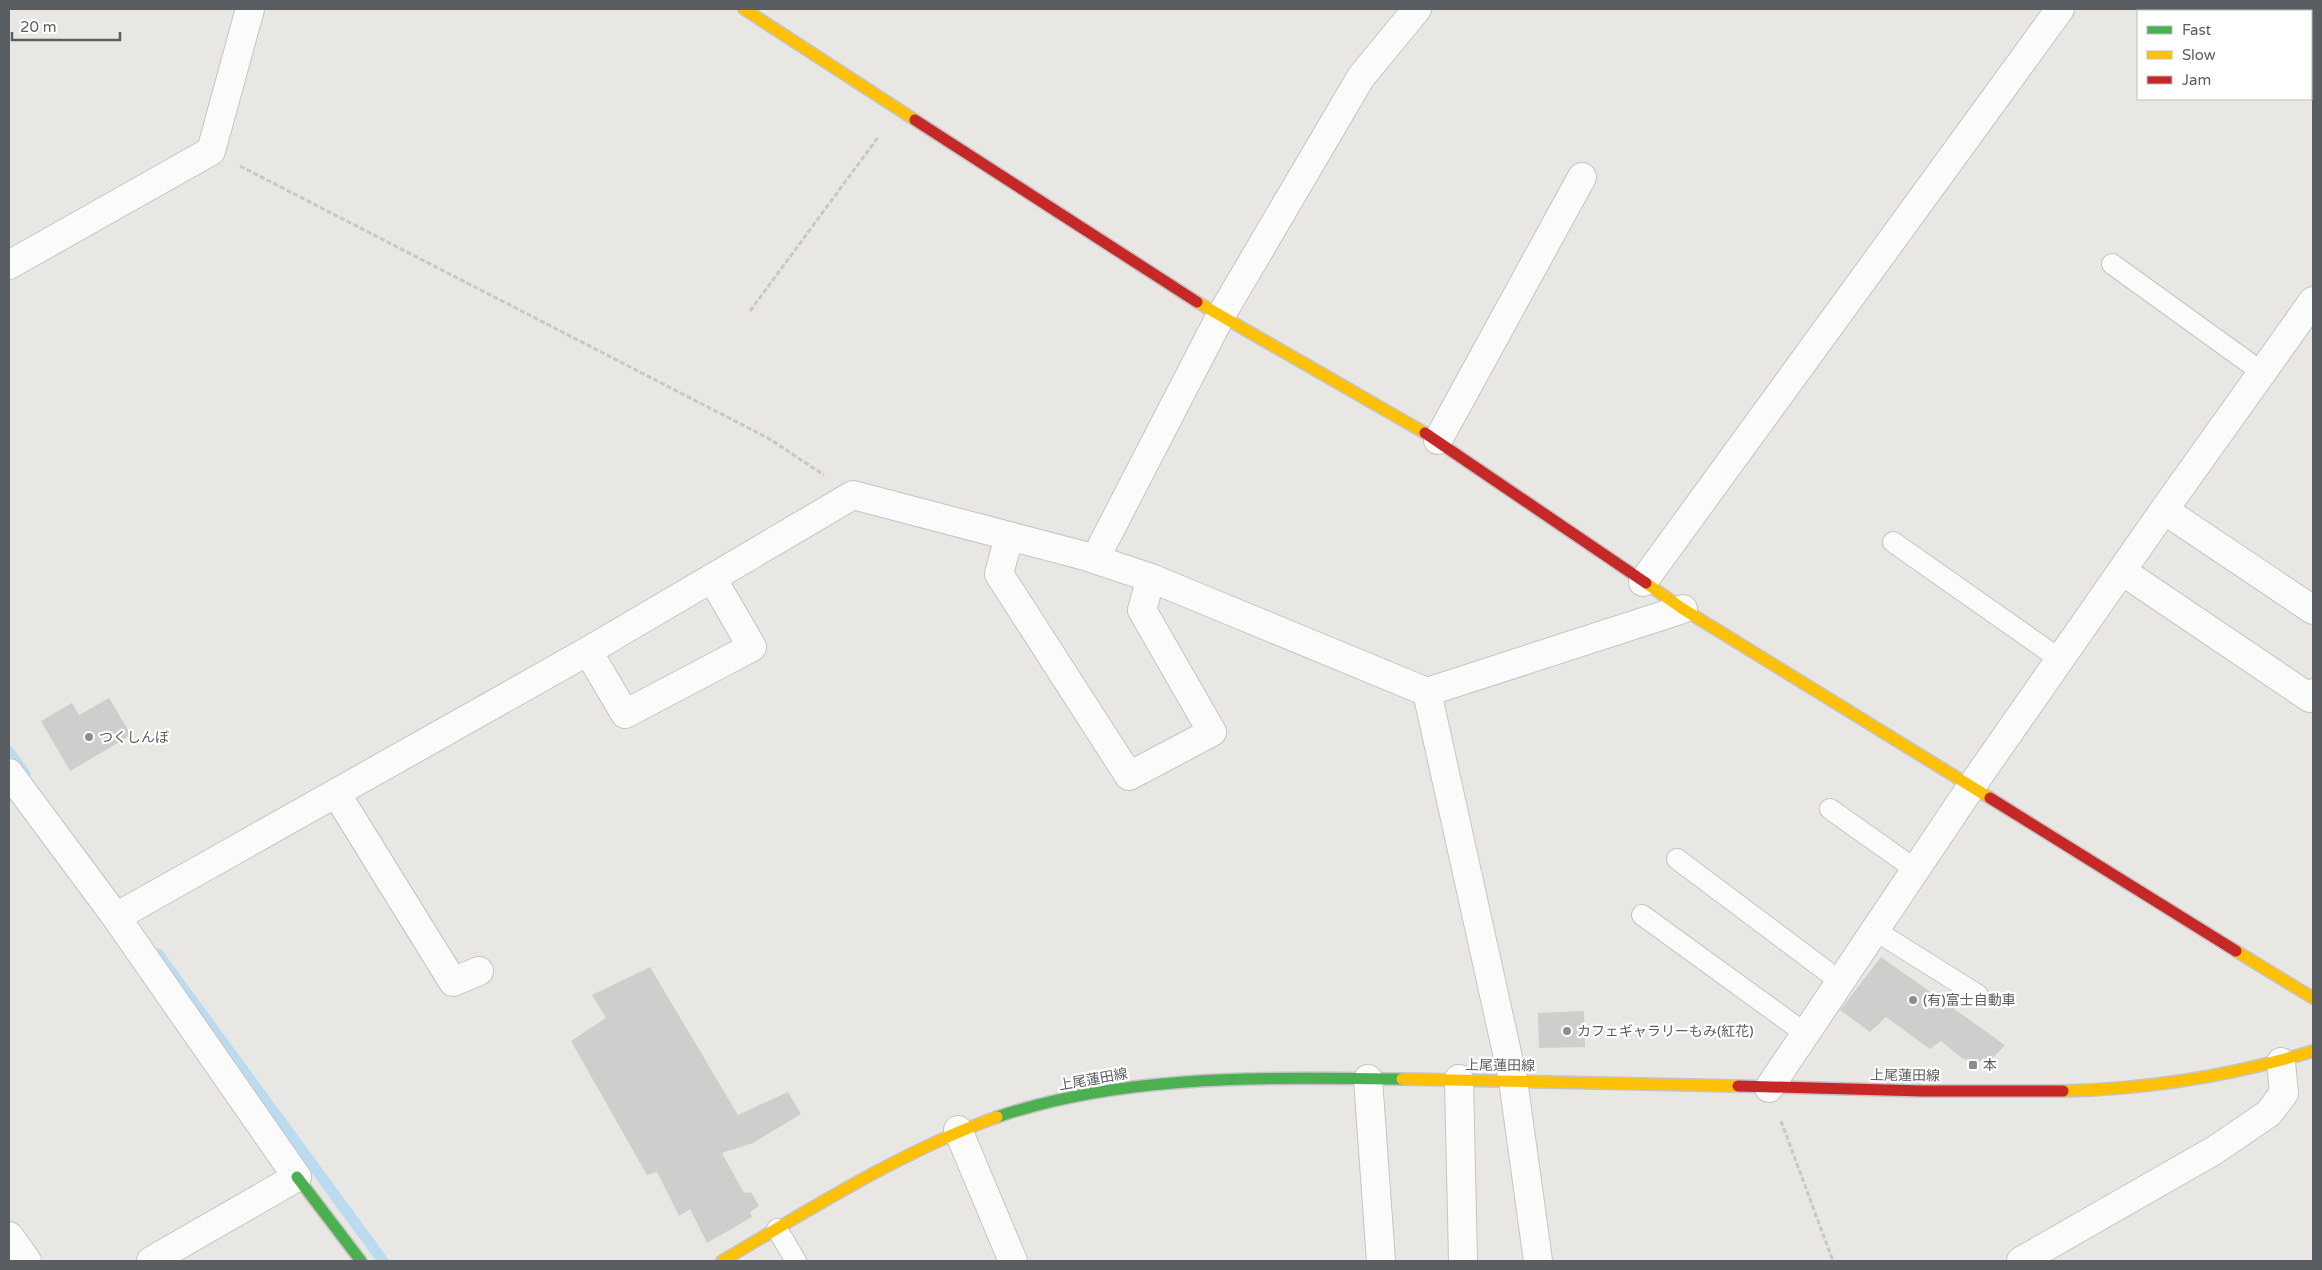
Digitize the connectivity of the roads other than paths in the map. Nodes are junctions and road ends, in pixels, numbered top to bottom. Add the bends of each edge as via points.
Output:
1 (250, 9) edge
2 (744, 9) edge
3 (1417, 9) edge
4 (2060, 9) edge
5 (1582, 177) dead end
6 (2112, 264) dead end
7 (9, 265) edge
8 (2313, 301) edge
9 (1220, 317) junction
10 (2263, 373) junction
11 (1438, 440) junction
12 (2164, 510) junction
13 (1009, 536) junction
14 (1893, 542) dead end
15 (1095, 559) junction
16 (2122, 571) junction
17 (712, 578) junction
18 (1151, 578) junction
19 (1643, 582) junction
20 (1683, 609) junction
21 (2313, 610) edge
22 (588, 651) junction
23 (2061, 660) junction
24 (1427, 692) junction
25 (2313, 693) edge
26 (9, 773) edge
27 (1972, 787) junction
28 (336, 793) junction
29 (1830, 809) dead end
30 (1677, 859) dead end
31 (1916, 870) junction
32 (1642, 915) dead end
33 (116, 917) junction
34 (1876, 931) junction
35 (479, 971) dead end
36 (1841, 982) junction
37 (1978, 995) dead end
38 (2313, 998) edge
39 (1806, 1034) junction
40 (2313, 1051) edge
41 (2282, 1062) junction
42 (1368, 1079) junction
43 (1459, 1079) junction
44 (1513, 1080) junction
45 (1769, 1088) junction
46 (958, 1130) junction
47 (296, 1177) junction
48 (777, 1229) junction
49 (9, 1236) edge
50 (27, 1261) edge
51 (151, 1261) edge
52 (361, 1261) edge
53 (722, 1261) edge
54 (796, 1261) edge
55 (1012, 1261) edge
56 (1381, 1261) edge
57 (1463, 1261) edge
58 (1538, 1261) edge
59 (2021, 1261) edge

1 - 7 street via 211,151
2 - 9 street
3 - 9 street via 1362,77
4 - 19 street
5 - 11 street
6 - 10 lane
8 - 10 street
9 - 11 street
9 - 15 street
10 - 12 street
11 - 19 street
12 - 16 street
12 - 21 street
13 - 15 street
13 - 17 street via 853,495
13 - 18 street via 998,574 1129,776 1212,732 1142,610
14 - 23 lane
15 - 18 street
16 - 23 street
16 - 25 street via 2310,698
17 - 22 street
17 - 22 street via 752,647 625,714
18 - 24 street
19 - 20 street
20 - 24 street
20 - 27 street
22 - 28 street
23 - 27 street
24 - 44 street
26 - 33 street
27 - 31 street
27 - 38 street
28 - 33 street
28 - 35 street via 453,982
29 - 31 lane
30 - 36 lane
31 - 34 street
32 - 39 lane
33 - 47 street
34 - 36 street
34 - 37 lane
36 - 39 street
39 - 45 street
40 - 41 street, 上尾蓮田線
41 - 45 street, 上尾蓮田線 via 2209,1080 2145,1088 1962,1091
41 - 59 street via 2284,1093 2269,1113 2215,1150
42 - 43 street, 上尾蓮田線
42 - 46 street, 上尾蓮田線 via 1228,1079 1154,1084 1092,1092 1029,1107
42 - 56 street
43 - 44 street, 上尾蓮田線
43 - 57 street
44 - 45 street, 上尾蓮田線
44 - 58 street
46 - 48 street, 上尾蓮田線
46 - 55 street
47 - 51 street
47 - 52 street
48 - 53 street, 上尾蓮田線
48 - 54 lane
49 - 50 street

